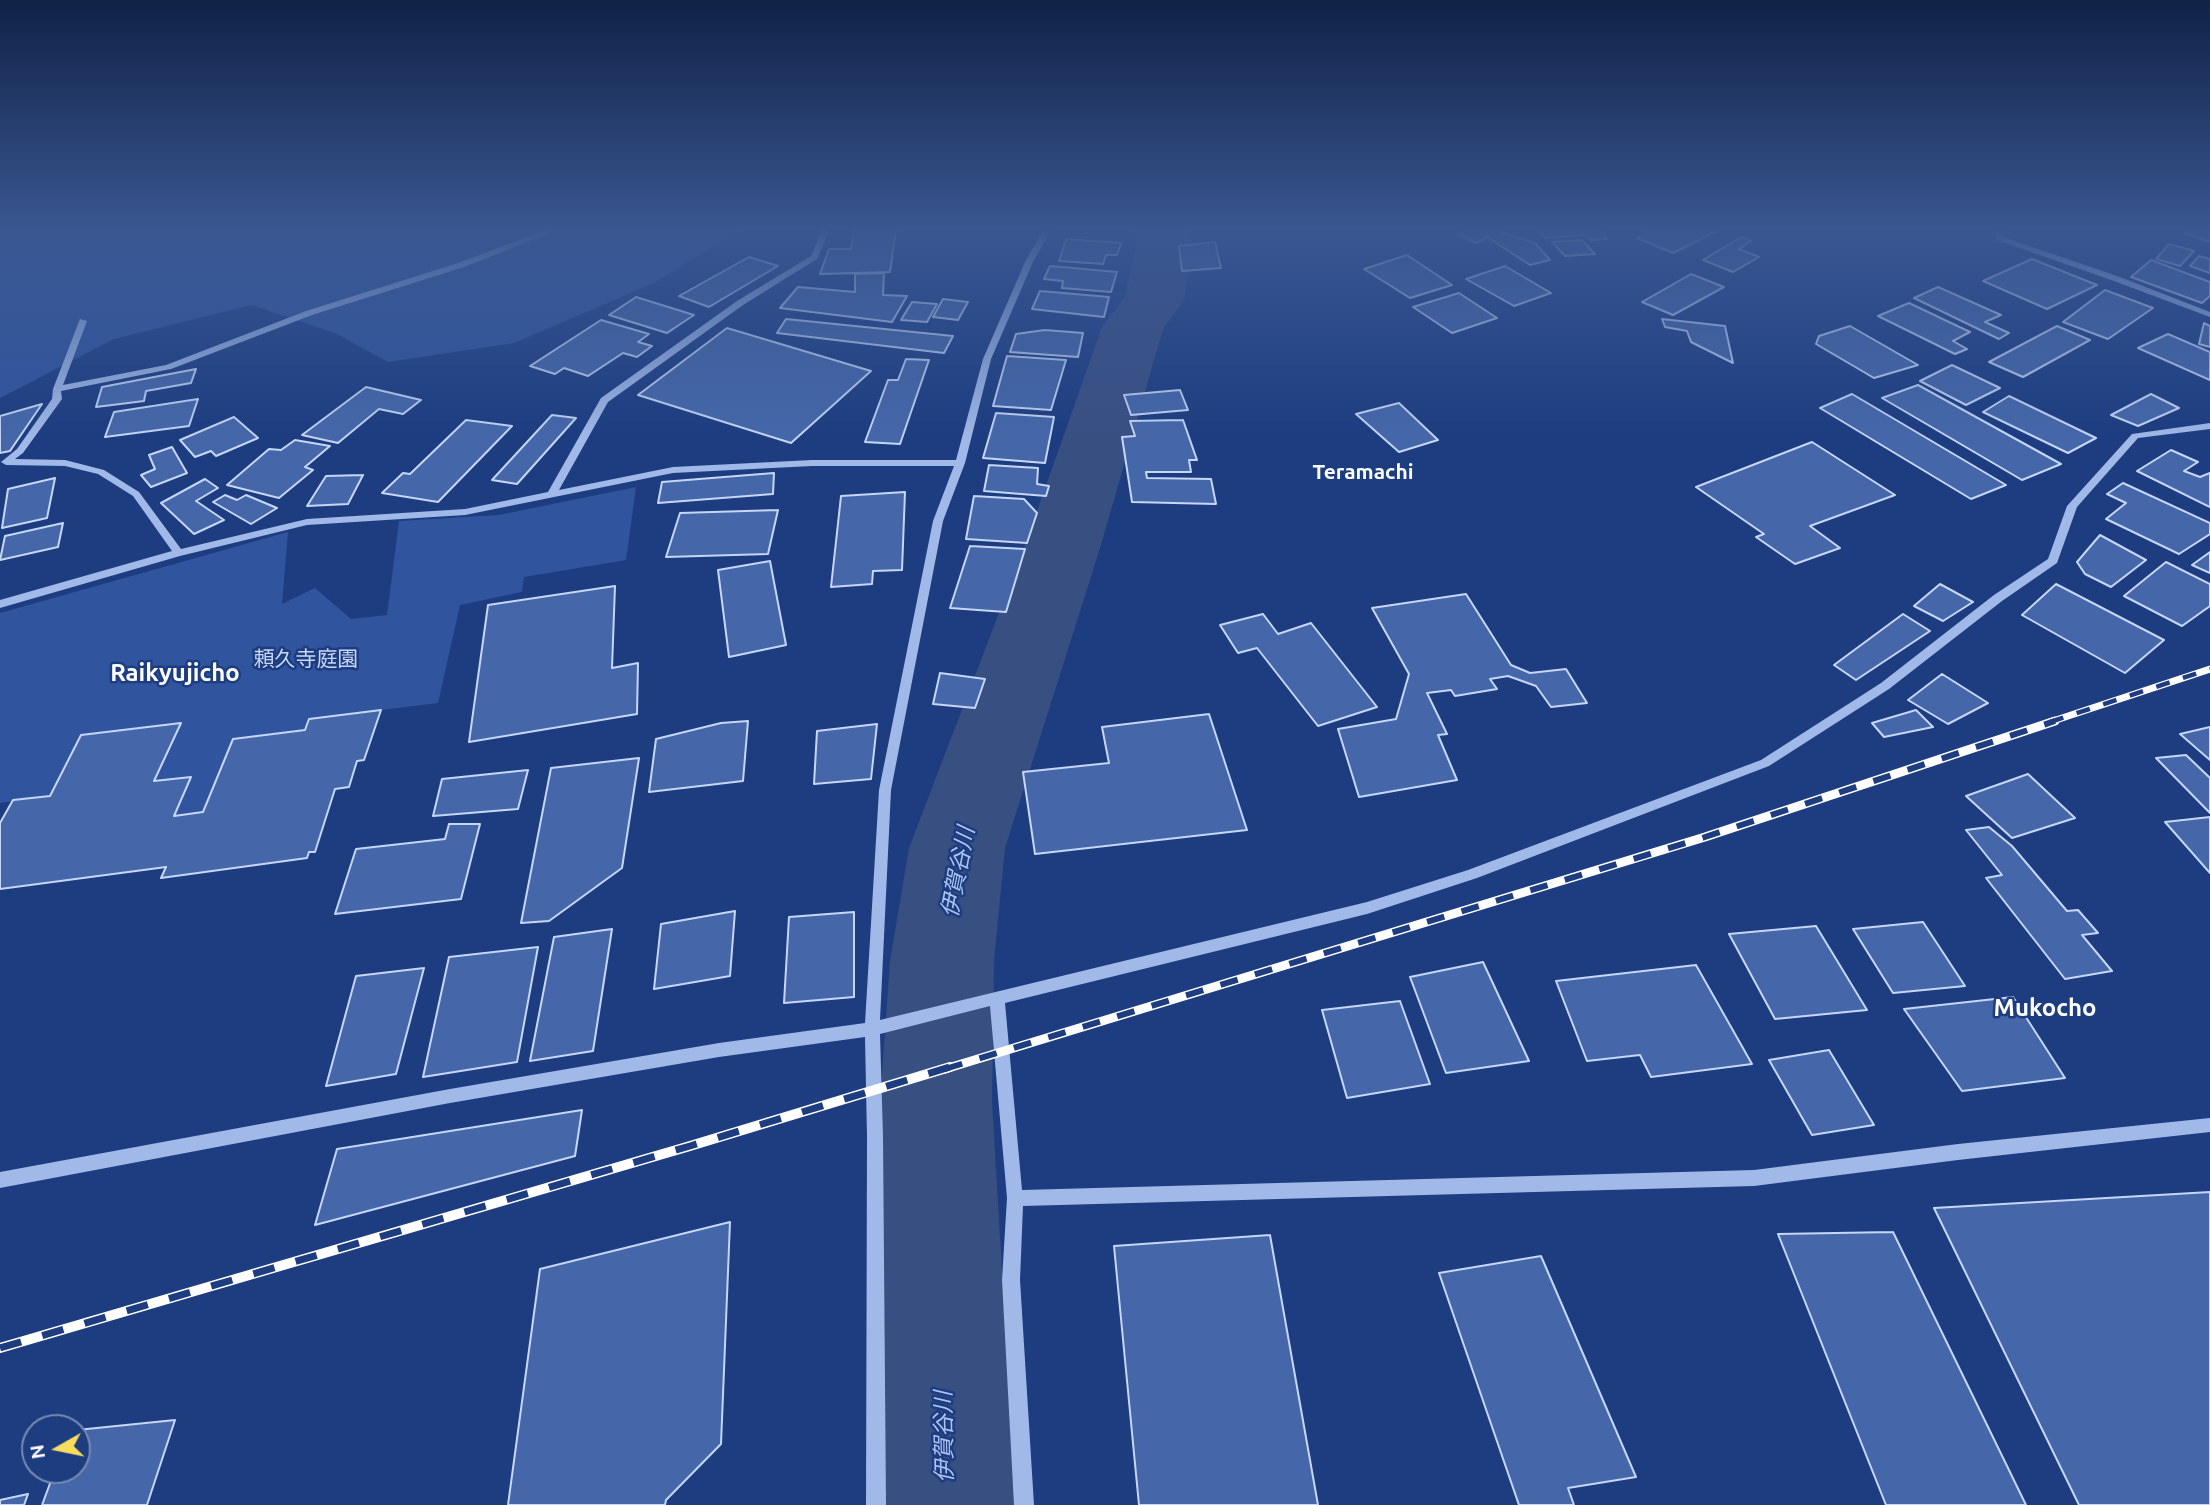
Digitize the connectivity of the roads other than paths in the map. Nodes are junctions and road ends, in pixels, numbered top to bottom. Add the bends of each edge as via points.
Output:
1 (349, 300) edge
2 (744, 300) edge
3 (1012, 300) edge
4 (2172, 300) edge
5 (2210, 315) edge
6 (83, 321) dead end
7 (57, 389) junction
8 (2210, 425) edge
9 (3, 463) edge
10 (960, 463) junction
11 (551, 496) junction
12 (178, 553) junction
13 (0, 604) edge
14 (990, 1000) junction
15 (872, 1029) junction
16 (2210, 1125) edge
17 (0, 1180) edge
18 (1015, 1198) junction
19 (876, 1505) edge
20 (1024, 1505) edge

1 - 7 street via 168,367
2 - 11 street via 604,400
3 - 10 street via 987,359
4 - 5 street
6 - 7 street
7 - 9 street via 57,399 20,451
8 - 14 street via 2136,436 2071,506 2053,561 1885,686 1765,763 1472,874 1367,908
9 - 12 street via 65,463 101,472 136,494
10 - 11 street via 811,463 673,470
10 - 15 street via 938,522 885,790
11 - 12 street via 465,512 307,522
12 - 13 street
14 - 15 street
14 - 18 street
15 - 17 street via 450,1096
15 - 19 street
16 - 18 street via 1754,1178
18 - 20 street via 1011,1280

